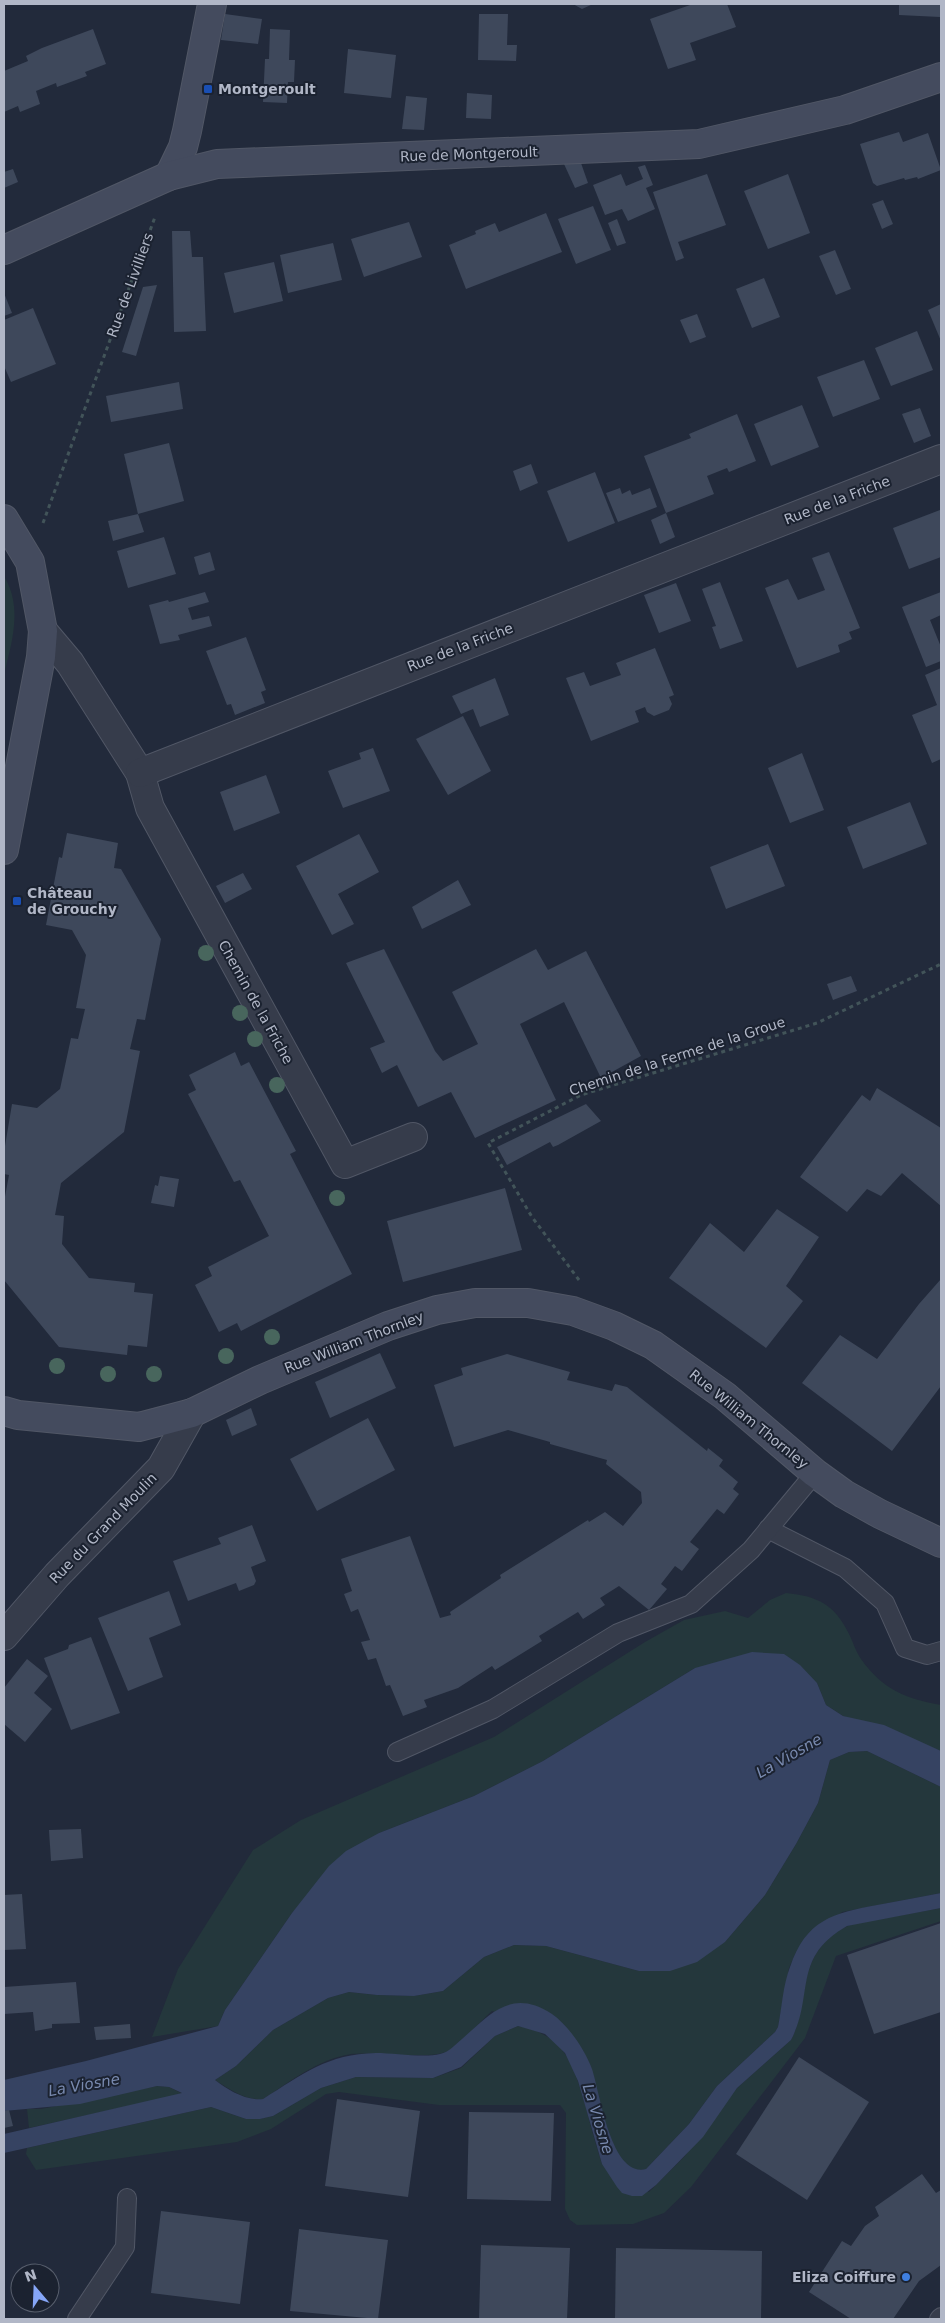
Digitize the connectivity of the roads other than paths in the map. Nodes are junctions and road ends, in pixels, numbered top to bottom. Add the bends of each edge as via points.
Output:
1 (212, 4) edge
2 (941, 77) edge
3 (169, 176) junction
4 (4, 250) edge
5 (941, 459) edge
6 (4, 519) edge
7 (42, 631) junction
8 (140, 773) junction
9 (4, 850) edge
10 (413, 1137) dead end
11 (4, 1411) edge
12 (192, 1413) junction
13 (815, 1473) junction
14 (768, 1529) junction
15 (934, 1534) edge
16 (4, 1636) edge
17 (941, 1651) edge
18 (397, 1752) dead end
19 (127, 2198) dead end
20 (77, 2319) edge

1 - 3 street via 183,147
2 - 3 street, Rue de Montgeroult via 845,110 699,144 217,164
3 - 4 street, Rue de Montgeroult
5 - 8 street, Rue de la Friche
6 - 7 street via 30,562
7 - 8 street via 70,663
7 - 9 street via 41,657
8 - 10 street, Chemin de la Friche via 150,808 345,1164
11 - 12 street, Rue William Thornley via 139,1427
12 - 13 street, Rue William Thornley via 260,1380 388,1326 437,1310 475,1303 528,1303 573,1311 653,1345 725,1396
12 - 16 street, Rue du Grand Moulin via 161,1468 57,1575
13 - 14 lane
13 - 15 street, Rue William Thornley via 880,1514
14 - 17 lane via 845,1568 885,1602 905,1648 927,1655
14 - 18 lane via 751,1550 690,1604 618,1633 493,1709
19 - 20 lane via 125,2247

